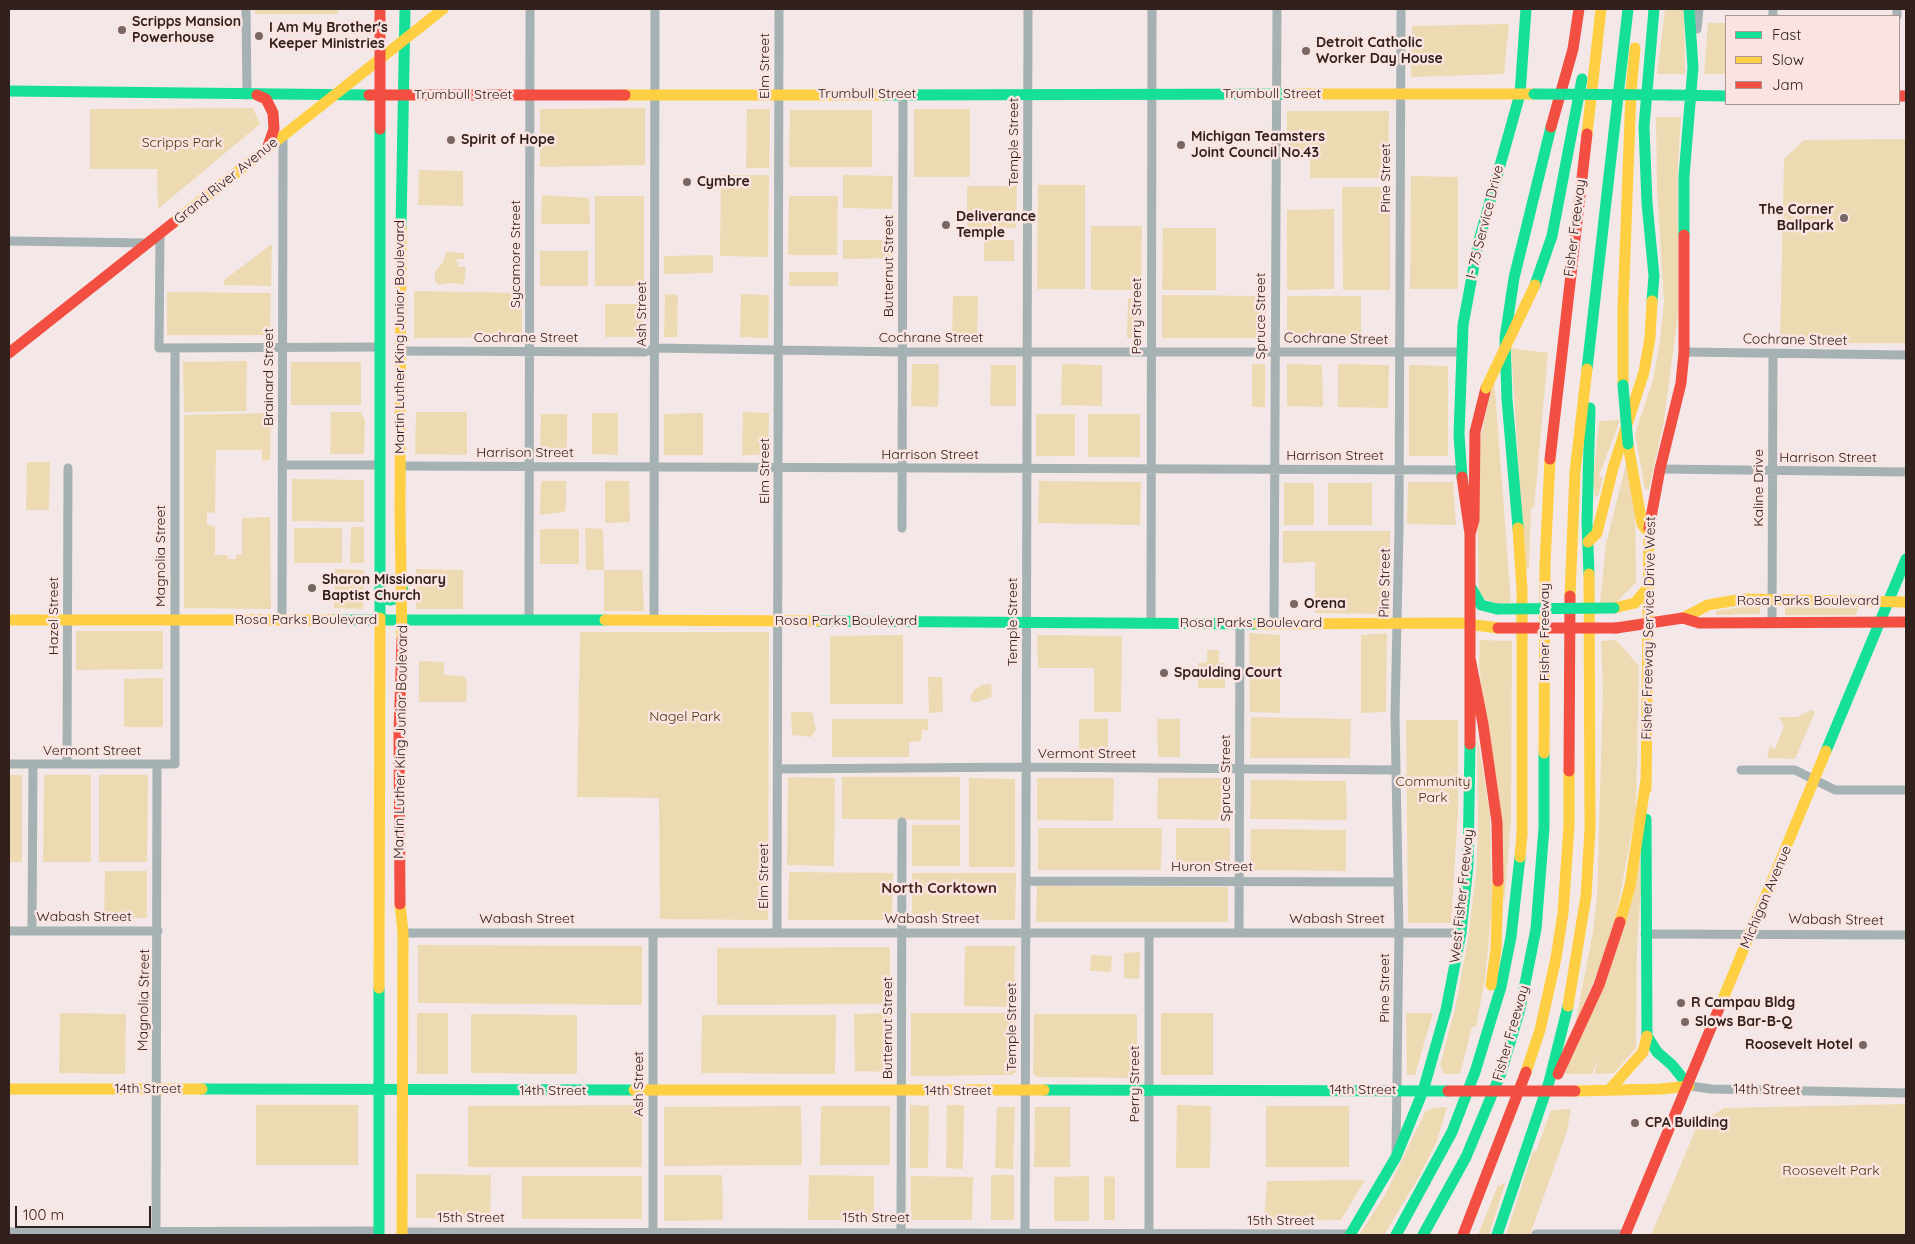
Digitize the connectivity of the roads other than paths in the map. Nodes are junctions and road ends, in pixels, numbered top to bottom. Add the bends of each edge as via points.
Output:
1 (246, 9) edge
2 (380, 9) edge
3 (405, 9) edge
4 (443, 9) edge
5 (530, 9) edge
6 (655, 9) edge
7 (779, 9) edge
8 (1028, 9) edge
9 (1152, 9) edge
10 (1276, 9) edge
11 (1400, 9) edge
12 (1526, 9) edge
13 (1570, 9) edge
14 (1579, 9) edge
15 (1601, 9) edge
16 (1628, 9) edge
17 (1639, 9) edge
18 (1654, 9) edge
19 (1690, 9) edge
20 (1698, 9) edge
21 (405, 40) junction
22 (1596, 50) junction
23 (380, 58) junction
24 (1693, 67) junction
25 (1566, 68) junction
26 (9, 92) edge
27 (402, 94) junction
28 (530, 94) junction
29 (654, 94) junction
30 (779, 94) junction
31 (903, 94) junction
32 (1028, 94) junction
33 (1151, 94) junction
34 (1277, 94) junction
35 (1400, 94) junction
36 (1520, 94) junction
37 (252, 95) junction
38 (336, 95) junction
39 (380, 95) junction
40 (1691, 95) junction
41 (1725, 96) edge
42 (283, 135) junction
43 (267, 147) junction
44 (400, 204) junction
45 (380, 208) junction
46 (160, 234) junction
47 (9, 241) edge
48 (148, 243) junction
49 (401, 245) junction
50 (380, 252) junction
51 (1592, 335) junction
52 (175, 348) junction
53 (282, 348) junction
54 (380, 348) junction
55 (655, 348) junction
56 (779, 350) junction
57 (400, 351) junction
58 (530, 352) junction
59 (903, 352) junction
60 (1027, 352) junction
61 (1151, 352) junction
62 (1275, 352) junction
63 (1462, 352) junction
64 (1684, 352) junction
65 (9, 353) edge
66 (1400, 353) junction
67 (1773, 353) junction
68 (1906, 355) edge
69 (400, 385) junction
70 (380, 392) junction
71 (379, 426) junction
72 (400, 430) junction
73 (282, 466) junction
74 (379, 466) junction
75 (400, 466) junction
76 (530, 467) junction
77 (655, 467) junction
78 (779, 467) junction
79 (68, 468) dead end
80 (1027, 469) junction
81 (1660, 469) junction
82 (903, 470) junction
83 (1151, 470) junction
84 (1274, 470) junction
85 (1399, 470) junction
86 (1461, 470) junction
87 (1773, 471) junction
88 (1906, 472) edge
89 (902, 528) dead end
90 (1648, 532) junction
91 (1470, 534) junction
92 (1588, 542) junction
93 (1906, 559) edge
94 (1649, 586) junction
95 (1471, 587) junction
96 (403, 590) junction
97 (379, 591) junction
98 (1772, 599) junction
99 (1888, 601) junction
100 (1906, 602) edge
101 (1683, 618) junction
102 (9, 620) edge
103 (68, 620) junction
104 (175, 620) junction
105 (282, 620) junction
106 (379, 620) junction
107 (403, 620) junction
108 (529, 620) junction
109 (654, 620) junction
110 (778, 621) junction
111 (1027, 622) junction
112 (1772, 622) junction
113 (1880, 622) junction
114 (1906, 622) edge
115 (1151, 623) junction
116 (1240, 623) junction
117 (1274, 623) junction
118 (1648, 624) junction
119 (1398, 625) junction
120 (1470, 625) junction
121 (1470, 658) junction
122 (9, 764) edge
123 (33, 764) junction
124 (67, 764) junction
125 (157, 764) junction
126 (174, 764) joint
127 (1027, 767) junction
128 (1240, 768) junction
129 (778, 769) junction
130 (1396, 770) junction
131 (1741, 770) dead end
132 (1646, 780) junction
133 (1815, 780) junction
134 (1906, 790) edge
135 (902, 822) dead end
136 (378, 845) junction
137 (399, 846) junction
138 (1026, 881) junction
139 (1240, 881) junction
140 (1397, 882) junction
141 (378, 888) junction
142 (399, 888) junction
143 (9, 931) edge
144 (32, 931) junction
145 (158, 931) junction
146 (402, 933) junction
147 (653, 933) junction
148 (777, 933) junction
149 (902, 933) junction
150 (1026, 933) junction
151 (1149, 933) junction
152 (1239, 933) junction
153 (1399, 933) junction
154 (1461, 934) junction
155 (1645, 934) junction
156 (1750, 934) junction
157 (1906, 935) edge
158 (1647, 1036) junction
159 (1475, 1072) junction
160 (1549, 1082) junction
161 (1688, 1086) junction
162 (1611, 1088) junction
163 (9, 1089) edge
164 (1396, 1089) junction
165 (156, 1090) junction
166 (379, 1091) junction
167 (402, 1091) junction
168 (653, 1091) junction
169 (902, 1091) junction
170 (1026, 1091) junction
171 (1149, 1091) junction
172 (1423, 1091) junction
173 (1906, 1093) edge
174 (402, 1126) junction
175 (380, 1129) junction
176 (1396, 1157) junction
177 (9, 1232) edge
178 (379, 1233) edge
179 (402, 1233) edge
180 (156, 1234) edge
181 (653, 1234) edge
182 (901, 1234) edge
183 (1536, 1234) edge
184 (1025, 1235) edge
185 (1148, 1235) edge
186 (1350, 1235) edge
187 (1396, 1235) edge
188 (1423, 1235) edge
189 (1463, 1235) edge
190 (1497, 1235) edge
191 (1625, 1235) edge

1 - 37 street
2 - 23 main road, Martin Luther King Junior Boulevard
3 - 21 main road, Martin Luther King Junior Boulevard
4 - 21 main road, Grand River Avenue
5 - 28 street, Sycamore Street
6 - 29 street, Ash Street
7 - 30 street, Elm Street
8 - 32 street, Temple Street
9 - 33 street, Perry Street
10 - 34 street, Spruce Street
11 - 35 street, Pine Street
12 - 36 main road, I- 75 Service Drive
13 - 25 main road
14 - 25 main road via 1573,48
15 - 22 main road, Fisher Freeway
16 - 51 main road, Fisher Freeway
17 - 90 main road, bridge via 1631,91 1623,385 1628,444 1642,524
18 - 92 main road via 1644,127 1654,276 1650,338 1644,372 1613,468 1597,532
19 - 24 main road
20 - 24 street, Fisher Freeway Service Drive West
21 - 23 main road, Grand River Avenue
21 - 27 main road, Martin Luther King Junior Boulevard
22 - 91 main road, bridge via 1586,57 1552,236 1535,285 1486,388 1475,432 1474,520
22 - 188 main road, Fisher Freeway via 1551,449 1546,564 1544,828 1536,929 1520,1009 1500,1072 1466,1157
23 - 38 main road, Grand River Avenue
23 - 39 main road, Martin Luther King Junior Boulevard
24 - 40 main road, Fisher Freeway Service Drive West
25 - 159 main road via 1514,278 1504,338 1522,590 1522,834 1501,987
26 - 37 main road, Trumbull Street
27 - 28 main road, Trumbull Street
27 - 39 main road, Trumbull Street
27 - 44 main road, Martin Luther King Junior Boulevard
28 - 29 main road, Trumbull Street
28 - 58 street, Sycamore Street
29 - 30 main road, Trumbull Street
29 - 55 street, Ash Street
30 - 31 main road, Trumbull Street
30 - 56 street, Elm Street
31 - 32 main road, Trumbull Street
31 - 59 street, Butternut Street
32 - 33 main road, Trumbull Street
32 - 60 street, Temple Street
33 - 34 main road, Trumbull Street
33 - 61 street, Perry Street
34 - 35 main road, Trumbull Street
34 - 62 street, Spruce Street
35 - 36 main road, Trumbull Street
35 - 66 street, Pine Street
36 - 40 main road, Trumbull Street, bridge
36 - 63 main road, I- 75 Service Drive via 1478,244 1467,295
37 - 38 main road, Trumbull Street
37 - 43 main road via 266,99 273,113 274,129
38 - 39 main road, Trumbull Street
38 - 42 main road, Grand River Avenue
39 - 45 main road, Martin Luther King Junior Boulevard
40 - 41 main road, Trumbull Street
40 - 64 main road, Fisher Freeway Service Drive West via 1684,176
42 - 43 main road, Grand River Avenue
42 - 53 street, Brainard Street
43 - 46 main road, Grand River Avenue
44 - 45 main road via 391,219
44 - 49 main road, Martin Luther King Junior Boulevard
45 - 50 main road, Martin Luther King Junior Boulevard
46 - 48 main road, Grand River Avenue
46 - 52 street via 160,348
47 - 48 street
48 - 65 main road, Grand River Avenue
49 - 50 main road via 397,238 391,236
49 - 57 main road, Martin Luther King Junior Boulevard
50 - 54 main road, Martin Luther King Junior Boulevard
51 - 92 main road
51 - 189 main road, Fisher Freeway via 1578,436 1570,561 1568,826 1559,940 1532,1058
52 - 53 street
52 - 104 street, Magnolia Street
53 - 54 street
53 - 73 street, Brainard Street
54 - 70 main road, Martin Luther King Junior Boulevard
55 - 56 street, Cochrane Street
55 - 58 street, Cochrane Street via 645,352
55 - 77 street, Ash Street
56 - 59 street, Cochrane Street
56 - 78 street, Elm Street
57 - 58 street, Cochrane Street
57 - 69 main road, Martin Luther King Junior Boulevard
58 - 76 street, Sycamore Street
59 - 60 street, Cochrane Street
59 - 82 street, Butternut Street
60 - 61 street, Cochrane Street
60 - 80 street, Temple Street
61 - 62 street, Cochrane Street
61 - 83 street, Perry Street
62 - 66 street, Cochrane Street
62 - 84 street, Spruce Street
63 - 66 street, Cochrane Street
63 - 86 main road
64 - 67 street, Cochrane Street
64 - 81 main road, Fisher Freeway Service Drive West via 1681,383
66 - 85 street, Pine Street
67 - 68 street, Cochrane Street
67 - 87 street, Kaline Drive
69 - 70 main road via 398,391 389,396
69 - 72 main road, Martin Luther King Junior Boulevard
70 - 71 main road, Martin Luther King Junior Boulevard
71 - 72 main road via 385,419 394,419
71 - 74 main road, Martin Luther King Junior Boulevard
72 - 75 main road, Martin Luther King Junior Boulevard
73 - 74 street
73 - 105 street, Brainard Street
74 - 97 main road, Martin Luther King Junior Boulevard
75 - 76 street, Harrison Street
75 - 96 main road, Martin Luther King Junior Boulevard
76 - 77 street, Harrison Street
76 - 108 street, Sycamore Street
77 - 78 street, Harrison Street
77 - 109 street, Ash Street
78 - 82 street, Harrison Street
78 - 110 street, Elm Street
79 - 103 street, Hazel Street
80 - 82 street, Harrison Street
80 - 83 street, Harrison Street
80 - 111 street, Temple Street
81 - 87 street, Harrison Street
81 - 90 main road, Fisher Freeway Service Drive West
82 - 89 street, Butternut Street
83 - 84 street, Harrison Street
83 - 115 street, Perry Street
84 - 85 street, Harrison Street
84 - 117 street, Spruce Street
85 - 86 street, Harrison Street
85 - 119 street, Pine Street
86 - 91 main road
87 - 88 street, Harrison Street
87 - 98 street, Kaline Drive
90 - 94 main road, Fisher Freeway Service Drive West
91 - 95 main road, West Fisher Freeway
92 - 160 main road via 1591,623 1589,858 1576,969
93 - 99 main road, Michigan Avenue
94 - 95 main road, bridge via 1635,603 1614,608 1497,609 1478,602
94 - 118 main road, Fisher Freeway Service Drive West
95 - 120 main road, West Fisher Freeway
96 - 97 main road via 398,598 391,600
96 - 107 main road, Martin Luther King Junior Boulevard
97 - 106 main road, Martin Luther King Junior Boulevard
98 - 99 main road, Rosa Parks Boulevard
98 - 101 main road, Rosa Parks Boulevard via 1743,599 1708,605
98 - 112 street, Kaline Drive
99 - 100 main road, Rosa Parks Boulevard
99 - 113 main road, Michigan Avenue
101 - 112 main road, Rosa Parks Boulevard via 1699,623
101 - 118 main road, Rosa Parks Boulevard
102 - 103 main road, Rosa Parks Boulevard
103 - 104 main road, Rosa Parks Boulevard
103 - 124 street, Hazel Street
104 - 105 main road, Rosa Parks Boulevard
104 - 126 street, Magnolia Street
105 - 106 main road, Rosa Parks Boulevard
106 - 107 main road, Rosa Parks Boulevard
106 - 136 main road, Martin Luther King Junior Boulevard
107 - 108 main road, Rosa Parks Boulevard
107 - 137 main road, Martin Luther King Junior Boulevard via 399,703
108 - 109 main road, Rosa Parks Boulevard
109 - 110 main road, Rosa Parks Boulevard
110 - 111 main road, Rosa Parks Boulevard
110 - 129 street, Elm Street
111 - 115 main road, Rosa Parks Boulevard
111 - 127 street, Temple Street
112 - 113 main road, Rosa Parks Boulevard
113 - 114 main road, Rosa Parks Boulevard
113 - 133 main road, Michigan Avenue
115 - 116 main road, Rosa Parks Boulevard
116 - 117 main road, Rosa Parks Boulevard
116 - 128 street, Spruce Street
117 - 119 main road, Rosa Parks Boulevard
118 - 120 main road, Rosa Parks Boulevard, bridge via 1616,628
118 - 132 main road, Fisher Freeway Service Drive West
119 - 120 main road, Rosa Parks Boulevard
119 - 130 street, Pine Street
120 - 121 main road, West Fisher Freeway
121 - 154 main road, West Fisher Freeway via 1470,816
121 - 159 main road via 1484,724 1498,831 1496,949
122 - 123 street, Vermont Street
123 - 124 street, Vermont Street
123 - 144 street
124 - 125 street, Vermont Street
125 - 126 street, Vermont Street
125 - 145 street, Magnolia Street
127 - 128 street, Vermont Street
127 - 129 street, Vermont Street
127 - 138 street, Temple Street
128 - 130 street, Vermont Street
128 - 139 street, Spruce Street
129 - 148 street, Elm Street
130 - 140 street, Pine Street
131 - 133 street via 1795,770
132 - 155 main road, Fisher Freeway Service Drive West
132 - 160 main road via 1630,886 1614,945 1559,1074
133 - 134 street via 1835,790
133 - 156 main road, Michigan Avenue
135 - 149 street, Butternut Street
136 - 137 main road via 390,856 396,854
136 - 141 main road, Martin Luther King Junior Boulevard
137 - 142 main road, Martin Luther King Junior Boulevard
138 - 139 street, Huron Street
138 - 150 street, Temple Street
139 - 140 street, Huron Street
139 - 152 street, Spruce Street
140 - 153 street, Pine Street
141 - 142 main road via 389,880 395,881
141 - 166 main road, Martin Luther King Junior Boulevard
142 - 146 main road, Martin Luther King Junior Boulevard
143 - 144 street, Wabash Street
144 - 145 street, Wabash Street
145 - 165 street, Magnolia Street
146 - 147 street, Wabash Street
146 - 167 main road, Martin Luther King Junior Boulevard
147 - 148 street, Wabash Street
147 - 168 street, Ash Street
148 - 149 street, Wabash Street
149 - 150 street, Wabash Street
149 - 169 street, Butternut Street
150 - 151 street, Wabash Street
150 - 170 street, Temple Street
151 - 152 street, Wabash Street
151 - 171 street, Perry Street
152 - 153 street, Wabash Street
153 - 154 street, Wabash Street
153 - 164 street, Pine Street
154 - 172 main road, West Fisher Freeway via 1446,1010
155 - 156 street, Wabash Street
155 - 158 main road, Fisher Freeway Service Drive West
156 - 157 street, Wabash Street
156 - 161 main road, Michigan Avenue
158 - 161 main road
158 - 162 main road via 1638,1059
159 - 187 main road via 1440,1156
160 - 190 main road
161 - 162 main road, 14th Street
161 - 173 street, 14th Street
161 - 191 main road, Michigan Avenue
162 - 172 main road, 14th Street, bridge
163 - 165 main road, 14th Street
164 - 171 main road, 14th Street
164 - 172 main road, 14th Street
164 - 176 street, Pine Street
165 - 166 main road, 14th Street
165 - 180 street, Magnolia Street
166 - 167 main road, 14th Street
166 - 175 main road, Martin Luther King Junior Boulevard
167 - 168 main road, 14th Street
167 - 174 main road, Martin Luther King Junior Boulevard
168 - 169 main road, 14th Street
168 - 181 street, Ash Street
169 - 170 main road, 14th Street
169 - 182 street, Butternut Street
170 - 171 main road, 14th Street
170 - 184 street, Temple Street
171 - 185 street, Perry Street
172 - 176 main road, West Fisher Freeway
174 - 175 main road via 389,1118 384,1120
174 - 179 main road, Martin Luther King Junior Boulevard
175 - 178 main road, Martin Luther King Junior Boulevard
176 - 186 main road, West Fisher Freeway
177 - 180 street
178 - 180 street
179 - 181 street, 15th Street
181 - 182 street, 15th Street
182 - 184 street, 15th Street
183 - 191 street
184 - 185 street, 15th Street
185 - 186 street, 15th Street

